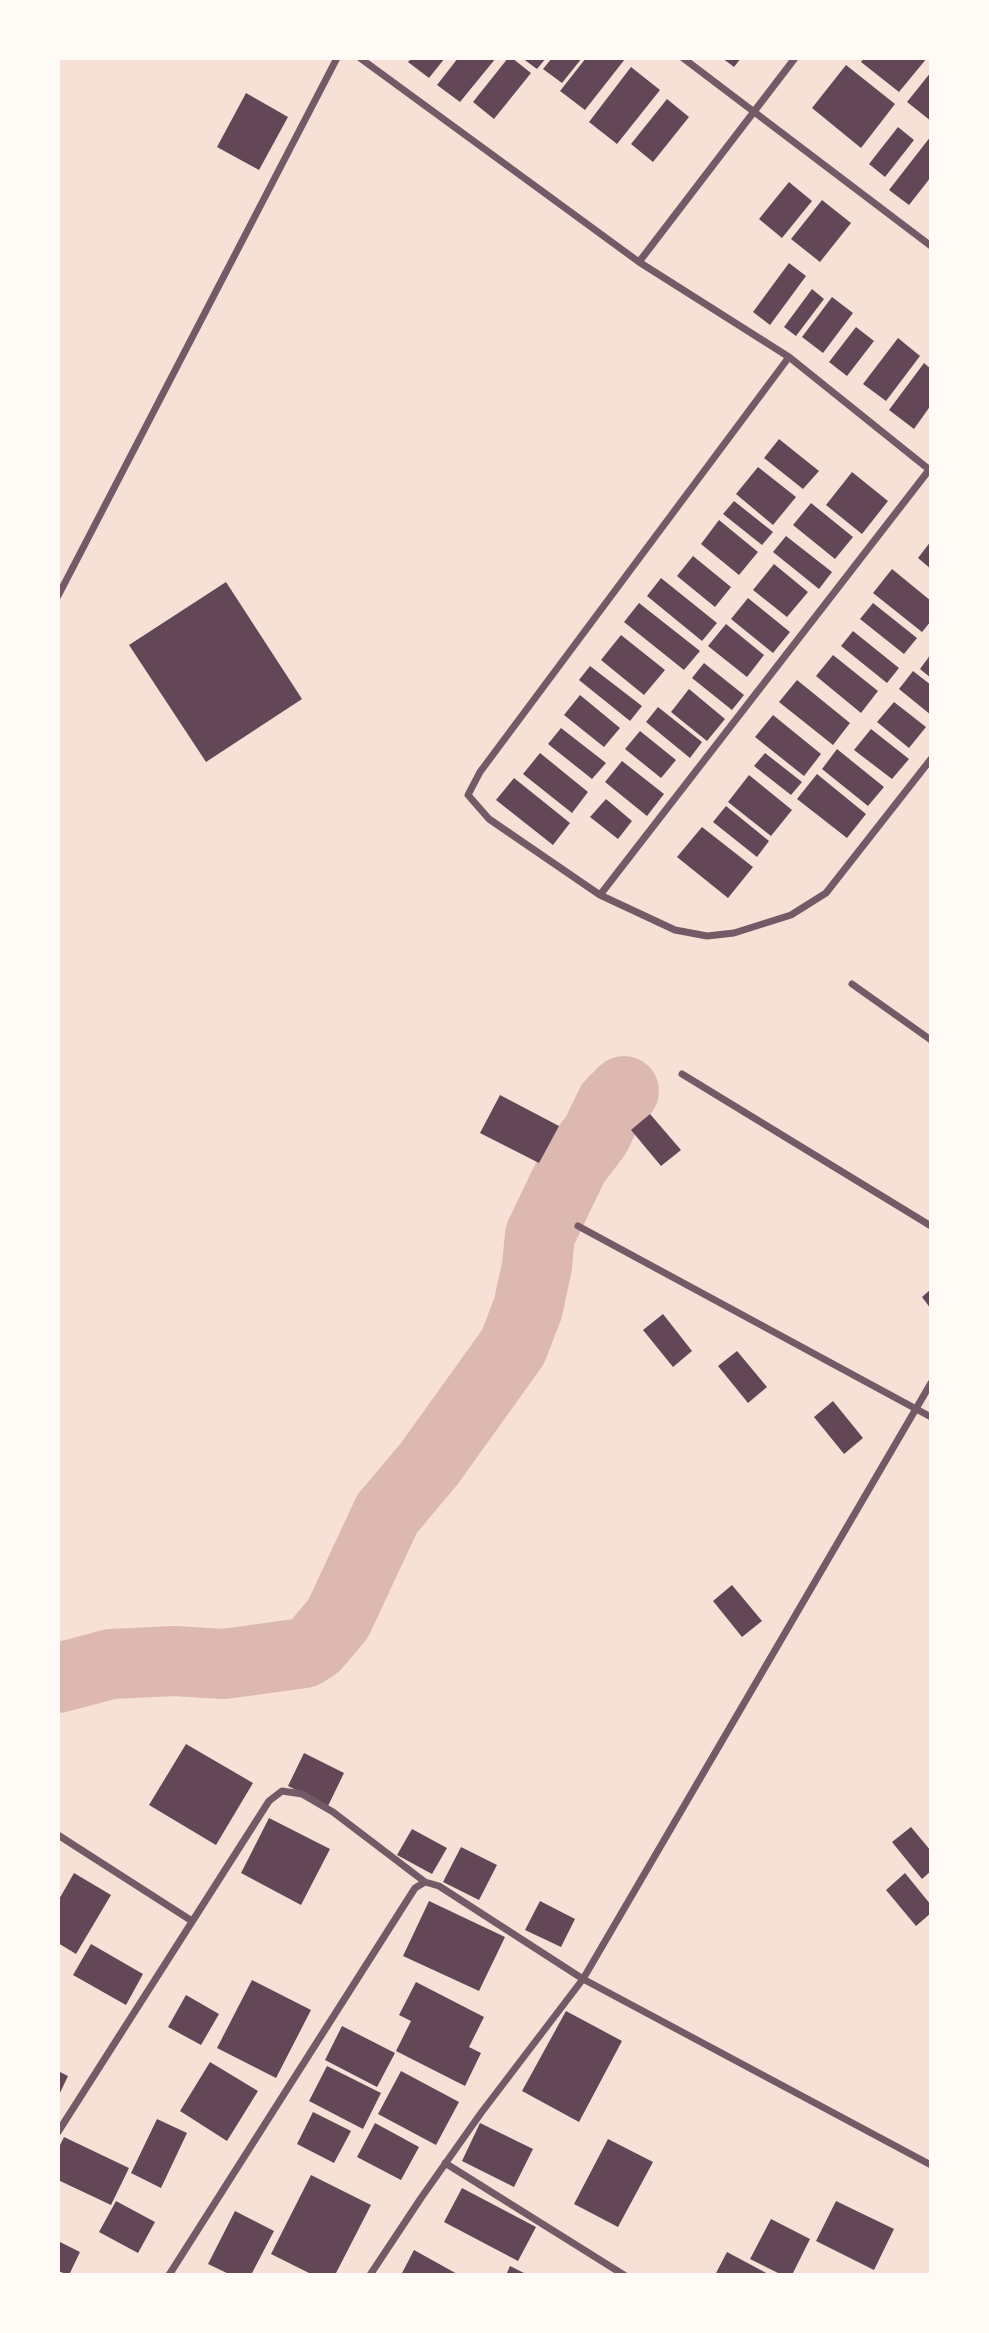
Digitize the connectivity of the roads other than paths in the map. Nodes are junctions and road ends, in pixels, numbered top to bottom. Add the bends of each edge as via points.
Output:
1 (337, 58) edge
2 (360, 58) edge
3 (683, 58) edge
4 (795, 58) edge
5 (754, 112) junction
6 (931, 246) edge
7 (639, 262) junction
8 (789, 357) junction
9 (930, 471) edge
10 (58, 596) edge
11 (931, 759) edge
12 (600, 895) junction
13 (852, 984) dead end
14 (931, 1040) edge
15 (682, 1074) dead end
16 (578, 1226) dead end
17 (931, 1226) edge
18 (931, 1383) edge
19 (915, 1408) junction
20 (931, 1417) edge
21 (58, 1835) edge
22 (425, 1882) junction
23 (192, 1921) junction
24 (583, 1979) junction
25 (58, 2132) edge
26 (445, 2163) junction
27 (931, 2165) edge
28 (169, 2275) edge
29 (370, 2275) edge
30 (624, 2275) edge

1 - 10 street
2 - 7 street
3 - 5 street
4 - 5 street
5 - 6 street
5 - 7 street
7 - 8 street
8 - 9 street
8 - 12 street via 480,772 468,795 489,819
9 - 12 street
11 - 12 street via 826,893 791,915 734,933 707,936 676,930
13 - 14 street
15 - 17 street
16 - 19 street
18 - 19 street
19 - 20 street
19 - 24 street
21 - 23 street
22 - 23 street via 333,1812 302,1794 282,1791 268,1801
22 - 24 street via 439,1886
22 - 28 street via 415,1888
23 - 25 street
24 - 26 street
24 - 27 street
26 - 29 street
26 - 30 street

